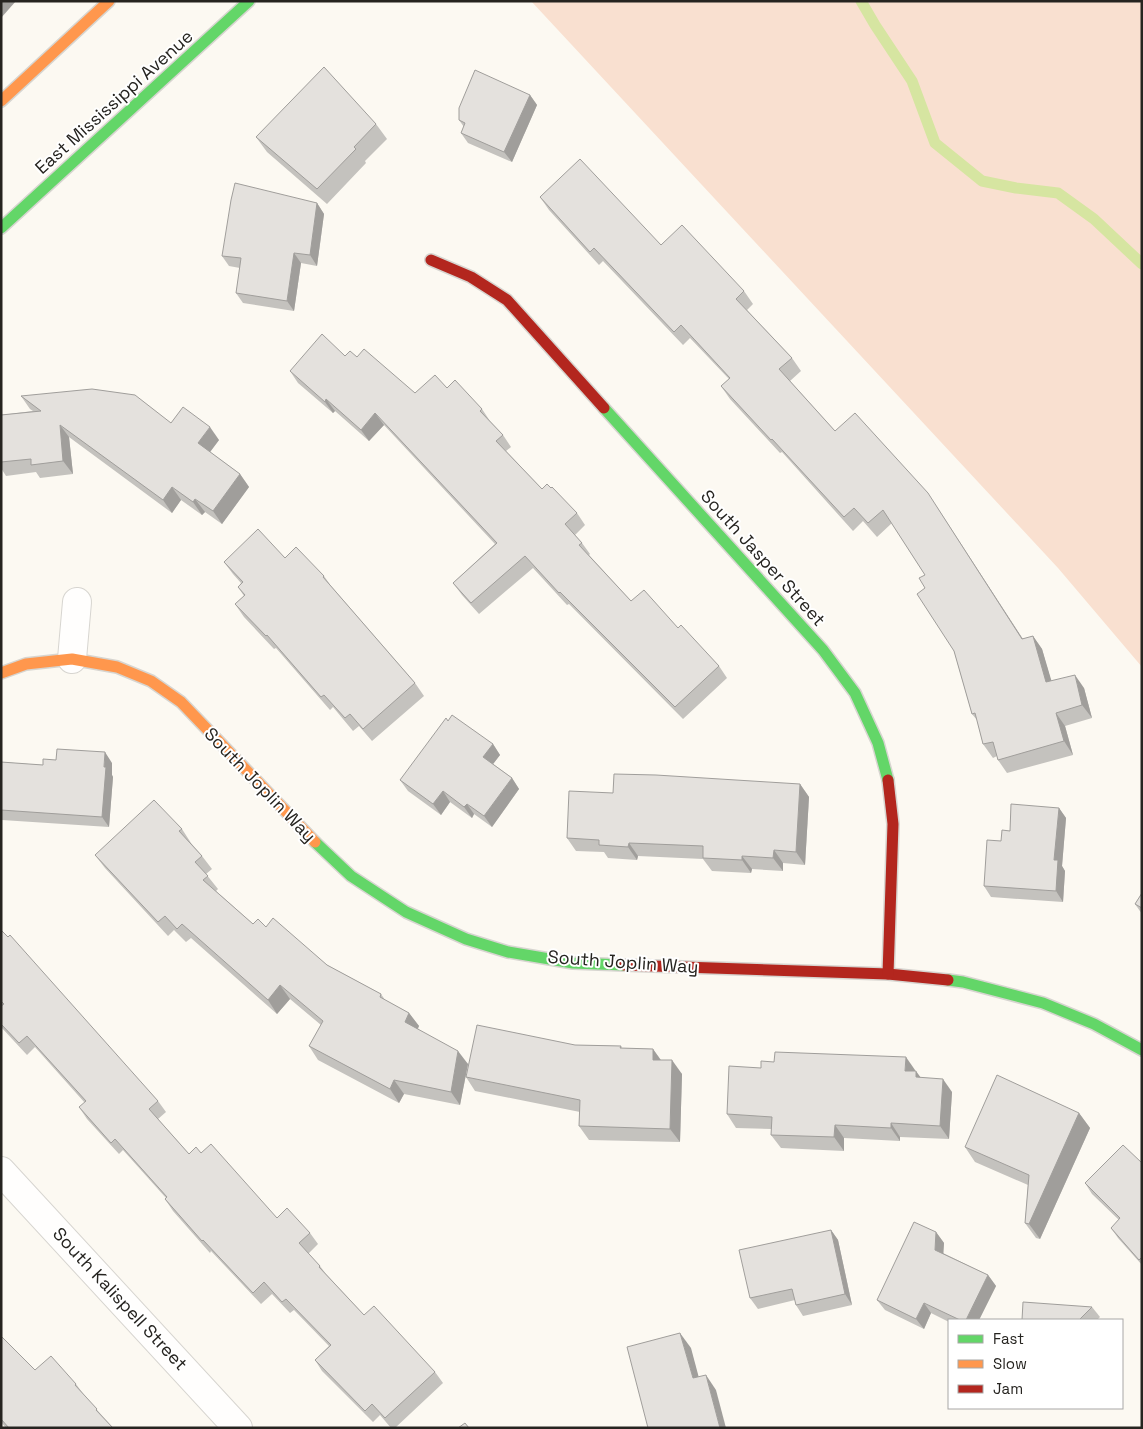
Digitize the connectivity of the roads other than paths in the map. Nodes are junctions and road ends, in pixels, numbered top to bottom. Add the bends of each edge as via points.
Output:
1 (109, 1) edge
2 (249, 1) edge
3 (1, 101) edge
4 (1, 228) edge
5 (431, 260) dead end
6 (77, 602) dead end
7 (72, 659) junction
8 (1, 673) edge
9 (888, 974) junction
10 (1142, 1050) edge
11 (1, 1171) edge
12 (238, 1428) edge

1 - 3 street
2 - 4 street, East Mississippi Avenue
5 - 9 street, South Jasper Street via 486,284 507,300 816,642 855,693 878,743 889,782 893,824
6 - 7 street
7 - 8 street, South Joplin Way via 26,664
7 - 9 street, South Joplin Way via 118,667 151,681 181,702 303,831 351,876 406,912 466,939 508,952 573,963
9 - 10 street, South Joplin Way via 963,982 1043,1003 1094,1024
11 - 12 street, South Kalispell Street

